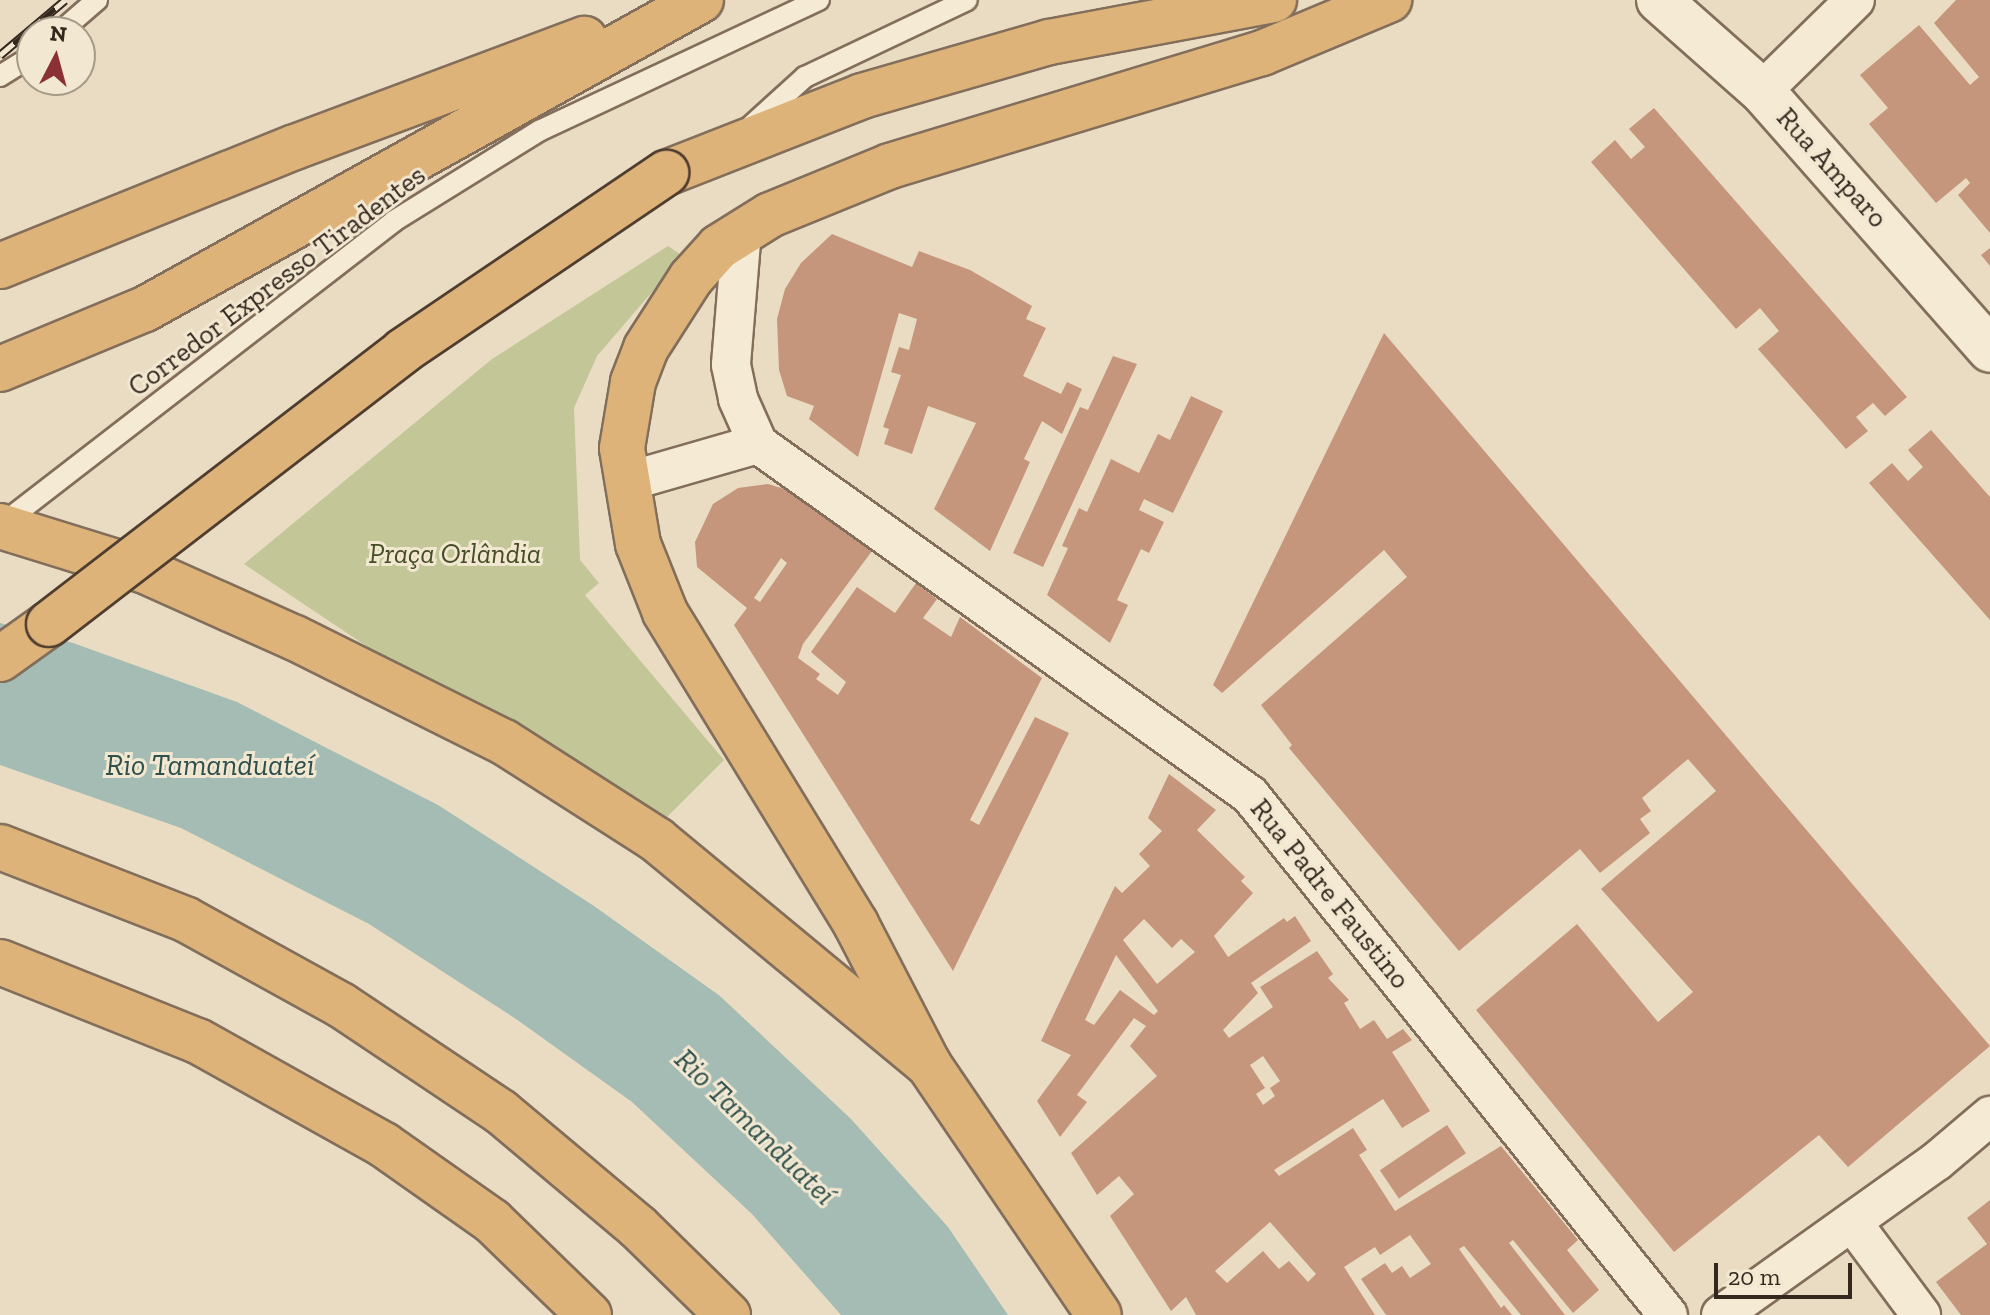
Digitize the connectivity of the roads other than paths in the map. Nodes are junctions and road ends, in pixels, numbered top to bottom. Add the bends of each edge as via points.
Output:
1 (97, 0) edge
2 (688, 0) edge
3 (701, 0) edge
4 (819, 0) edge
5 (967, 0) edge
6 (1274, 0) edge
7 (1389, 0) edge
8 (1659, 0) edge
9 (1855, 0) edge
10 (78, 16) edge
11 (1762, 91) junction
12 (731, 144) junction
13 (742, 230) junction
14 (0, 266) edge
15 (1990, 350) edge
16 (0, 369) edge
17 (758, 444) junction
18 (626, 482) junction
19 (0, 526) edge
20 (0, 659) edge
21 (0, 847) edge
22 (0, 962) edge
23 (929, 1065) junction
24 (1990, 1116) edge
25 (1852, 1222) junction
26 (571, 1307) edge
27 (728, 1315) edge
28 (1099, 1315) edge
29 (1668, 1315) edge
30 (1721, 1315) edge
31 (1921, 1315) edge

1 - 10 lane
2 - 14 highway via 295,147
3 - 16 highway via 145,309
4 - 19 lane, Corredor Expresso Tiradentes via 539,131 394,221
5 - 12 lane via 805,77
6 - 12 highway via 1049,42 862,96
7 - 13 highway via 1262,53 890,166 819,192
8 - 11 street, Rua Amparo
9 - 11 street
11 - 15 street, Rua Amparo
12 - 20 highway, bridge via 666,173 403,351
13 - 17 street via 731,365 738,399
13 - 18 highway via 691,278 646,348 626,415
17 - 18 street
17 - 29 street, Rua Padre Faustino via 1250,795
18 - 23 highway via 638,544 665,612 856,924
19 - 23 highway via 145,571 504,742 657,840
21 - 27 highway via 185,919 341,1005 501,1112 638,1227
22 - 26 highway via 198,1041 323,1108 492,1221
23 - 28 highway
24 - 25 street
25 - 30 street
25 - 31 street

